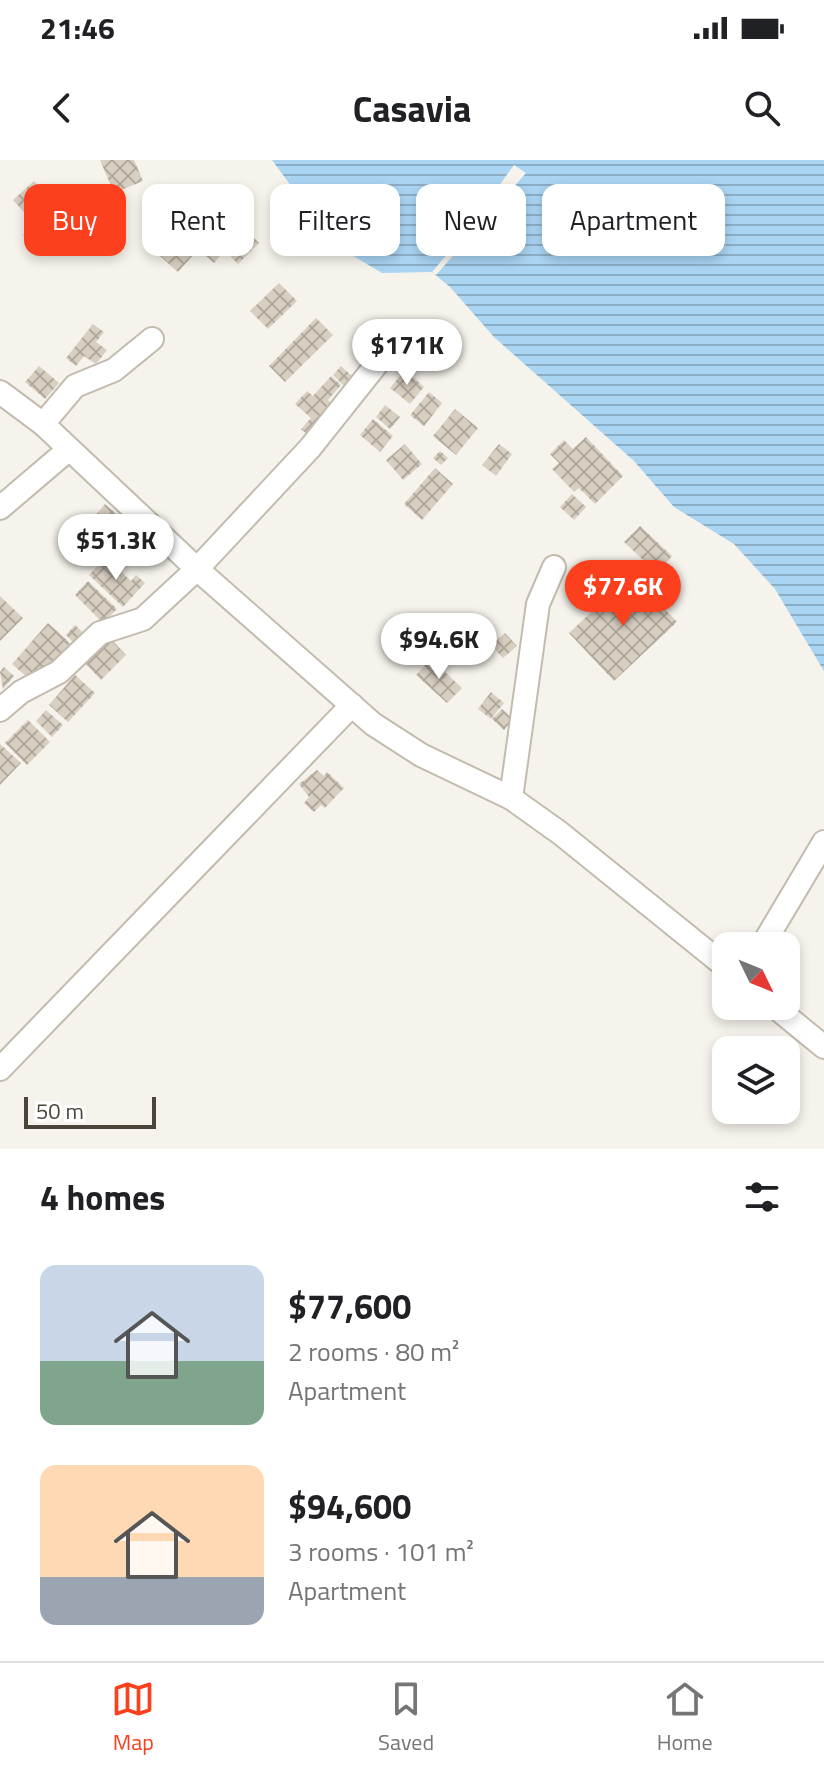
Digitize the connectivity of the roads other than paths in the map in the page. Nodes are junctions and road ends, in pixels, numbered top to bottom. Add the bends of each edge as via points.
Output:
1 (152, 339) dead end
2 (380, 360) dead end
3 (0, 392) edge
4 (43, 424) junction
5 (68, 450) junction
6 (0, 508) edge
7 (554, 567) dead end
8 (197, 569) junction
9 (352, 705) junction
10 (0, 710) edge
11 (511, 798) junction
12 (824, 842) edge
13 (770, 932) edge
14 (712, 956) edge
15 (791, 1020) edge
16 (824, 1047) edge
17 (0, 1069) edge

1 - 4 street via 114,370 75,386
2 - 8 street via 310,448
3 - 4 street
4 - 5 street
5 - 6 street
5 - 8 street
7 - 11 street via 538,604
8 - 9 street
8 - 10 street via 143,619 100,633 59,672
9 - 11 street via 421,755
9 - 17 street
11 - 14 street
12 - 13 street
15 - 16 street

